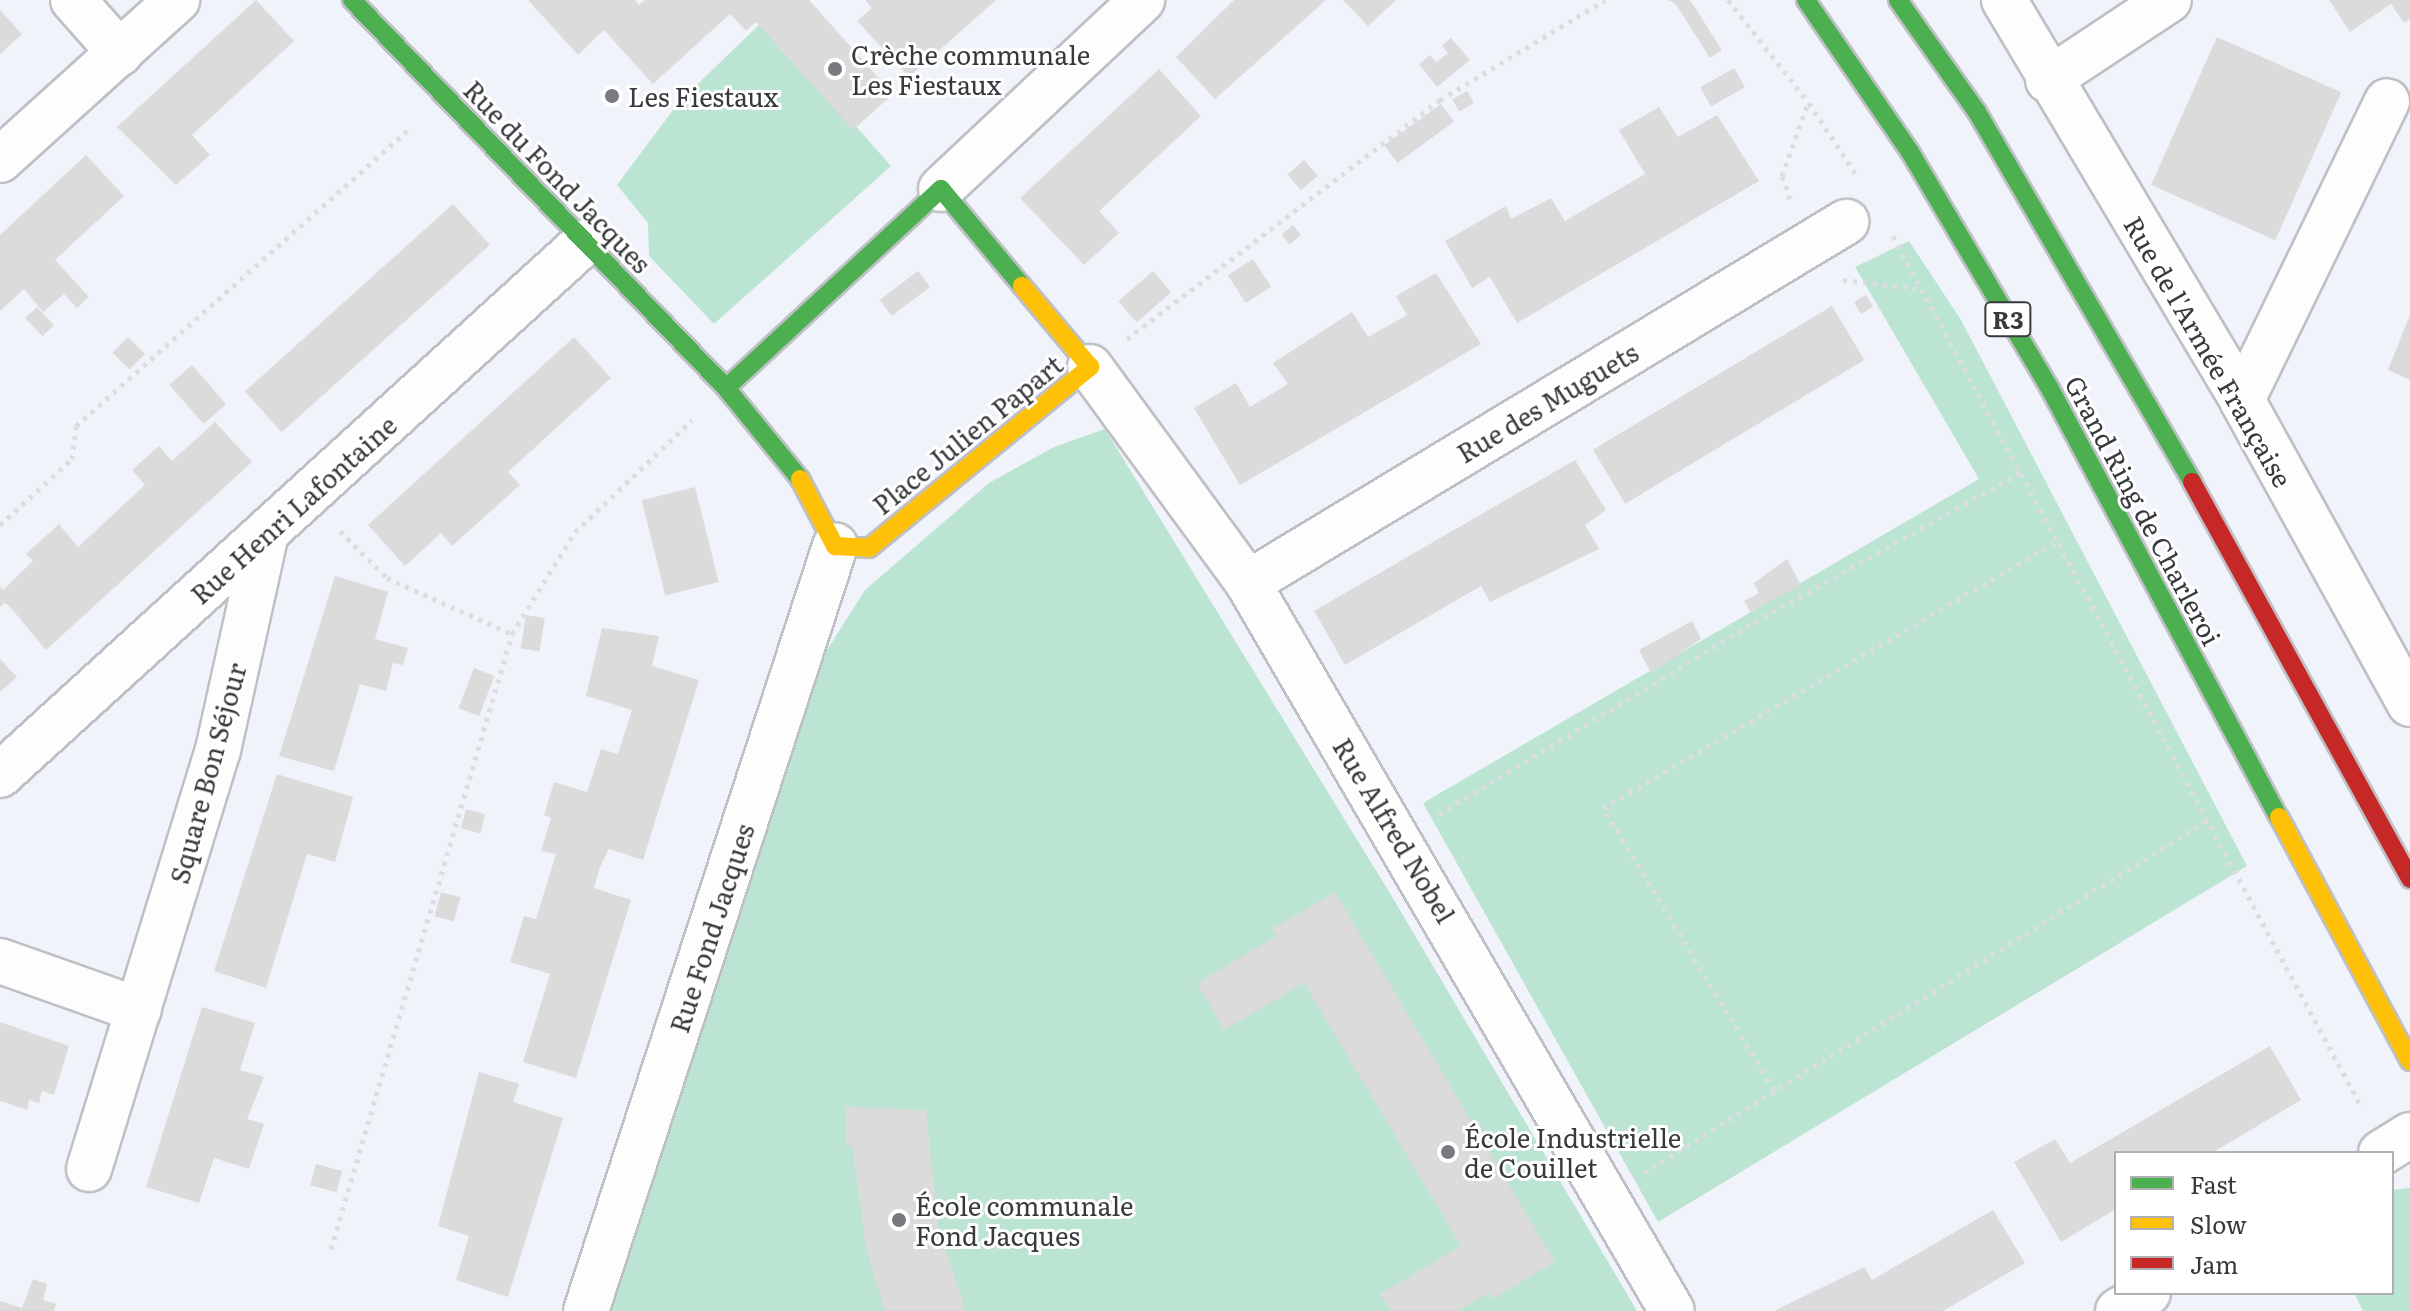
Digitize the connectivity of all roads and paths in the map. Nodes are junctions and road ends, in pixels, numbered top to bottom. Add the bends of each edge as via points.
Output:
1 (73, 0) edge
2 (177, 0) edge
3 (352, 0) edge
4 (1142, 0) edge
5 (1605, 0) edge
6 (1728, 0) edge
7 (1806, 0) edge
8 (1898, 0) edge
9 (2004, 0) edge
10 (2169, 0) edge
11 (120, 53) junction
12 (2048, 80) junction
13 (445, 97) junction
14 (2387, 101) dead end
15 (0, 160) edge
16 (1857, 176) dead end
17 (941, 189) junction
18 (1867, 223) joint
19 (585, 242) junction
20 (1090, 367) junction
21 (726, 388) junction
22 (2242, 400) junction
23 (2021, 472) junction
24 (307, 499) junction
25 (0, 525) edge
26 (266, 533) junction
27 (2061, 539) junction
28 (835, 546) junction
29 (1248, 583) junction
30 (512, 634) junction
31 (2410, 704) edge
32 (0, 775) edge
33 (2209, 819) junction
34 (1400, 838) junction
35 (2410, 879) edge
36 (0, 961) edge
37 (139, 1010) junction
38 (2410, 1061) edge
39 (1774, 1090) junction
40 (2392, 1146) edge
41 (89, 1169) dead end
42 (1607, 1197) junction
43 (331, 1249) dead end
44 (2145, 1295) edge
45 (586, 1311) edge
46 (1672, 1311) edge
47 (2118, 1311) edge

1 - 11 street
2 - 11 street
3 - 13 main road, Rue du Fond Jacques
4 - 17 street
5 - 20 path via 1440,100
6 - 16 path via 1809,103
7 - 38 main road, Grand Ring de Charleroi / R3 via 1910,152 1979,269
8 - 35 main road, Grand Ring de Charleroi via 1977,112 2266,609
9 - 12 street, Rue de l'Armée Française
10 - 12 street
11 - 15 street
12 - 22 street, Rue de l'Armée Française
13 - 19 main road, Rue du Fond Jacques
13 - 25 path via 76,426 72,459
14 - 22 street
17 - 20 main road, Place Julien Papart
17 - 21 main road
18 - 23 path
18 - 29 street, Rue des Muguets
19 - 21 main road, Rue du Fond Jacques
19 - 24 street, Rue Henri Lafontaine
20 - 28 main road, Place Julien Papart via 869,548
20 - 29 street, Rue Alfred Nobel
21 - 28 main road via 810,491
21 - 30 path via 575,532
22 - 31 street, Rue de l'Armée Française
23 - 27 path
23 - 34 path via 1755,622
24 - 26 street, Rue Henri Lafontaine
24 - 30 path via 387,578
26 - 32 street, Rue Henri Lafontaine
26 - 37 street, Square Bon Séjour via 218,750
27 - 33 path
27 - 39 path via 1603,808
28 - 45 street, Rue Fond Jacques
29 - 34 street, Rue Alfred Nobel
30 - 43 path
33 - 39 path
33 - 40 path
34 - 42 street, Rue Alfred Nobel
36 - 37 street
37 - 41 street, Square Bon Séjour
39 - 42 path
42 - 46 street, Rue Alfred Nobel
44 - 47 street

